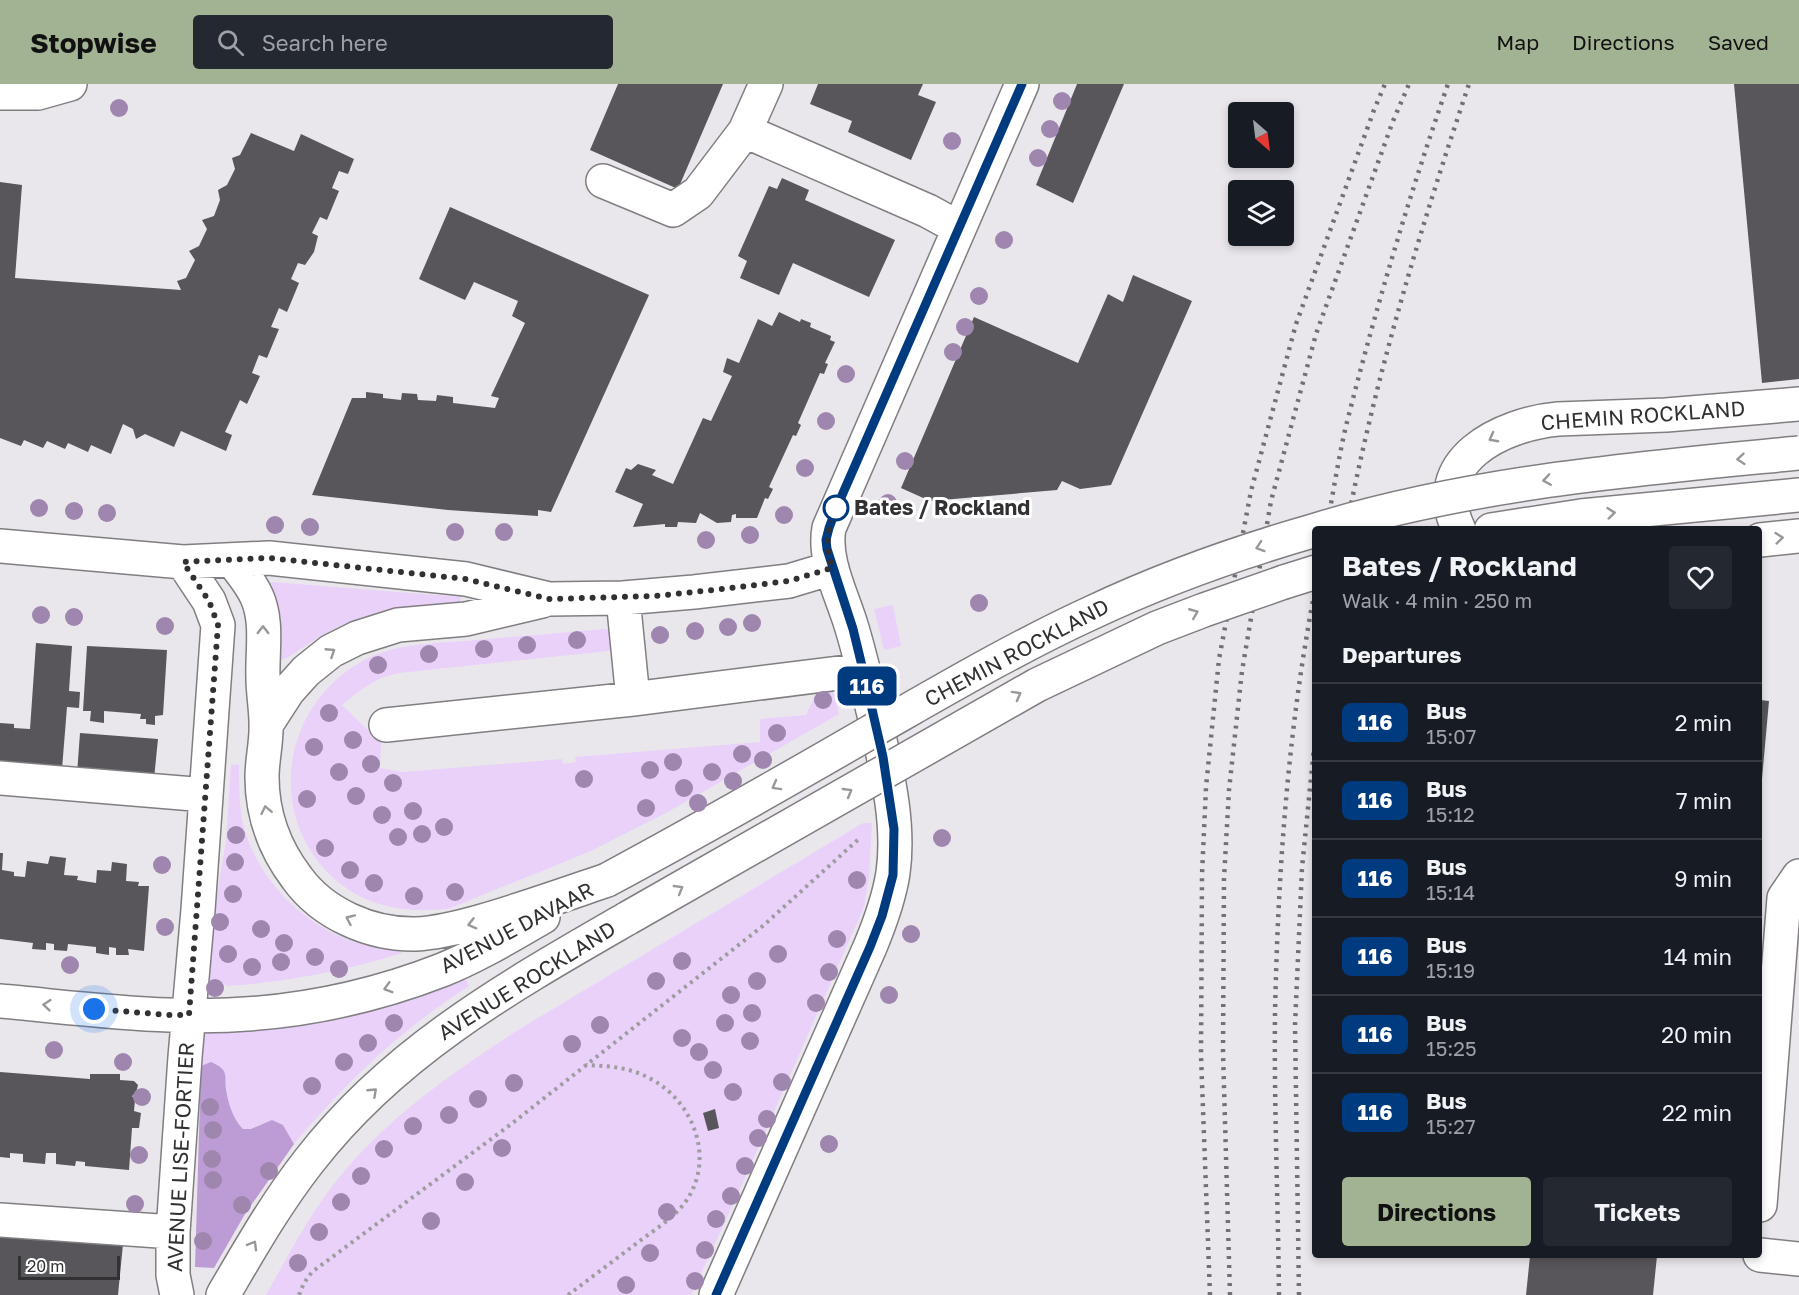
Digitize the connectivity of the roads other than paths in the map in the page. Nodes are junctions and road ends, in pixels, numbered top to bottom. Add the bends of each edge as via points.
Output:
1 (70, 84) edge
2 (766, 84) edge
3 (1022, 84) edge
4 (0, 93) edge
5 (745, 131) junction
6 (603, 181) dead end
7 (959, 228) junction
8 (1799, 404) edge
9 (1799, 453) edge
10 (1799, 495) edge
11 (1331, 526) edge
12 (1458, 526) edge
13 (1519, 526) edge
14 (1312, 531) edge
15 (1799, 536) edge
16 (1762, 540) edge
17 (0, 546) edge
18 (232, 560) junction
19 (183, 562) junction
20 (832, 568) junction
21 (1312, 573) edge
22 (623, 598) junction
23 (549, 599) junction
24 (863, 670) junction
25 (633, 699) junction
26 (266, 725) junction
27 (386, 725) dead end
28 (0, 778) edge
29 (206, 795) junction
30 (1799, 876) edge
31 (607, 880) junction
32 (628, 918) joint
33 (0, 1001) edge
34 (189, 1015) junction
35 (1762, 1179) edge
36 (0, 1220) edge
37 (173, 1232) junction
38 (1762, 1256) edge
39 (1799, 1259) edge
40 (177, 1295) edge
41 (223, 1295) edge
42 (716, 1295) edge

1 - 4 street via 38,93
2 - 5 street
3 - 7 street
5 - 6 street via 698,193 673,210
5 - 7 street
7 - 20 street via 836,509 826,540
8 -> 12 street, CHEMIN ROCKLAND via 1648,417 1558,418 1516,427 1482,444 1459,468 1451,489
9 -> 11 street, CHEMIN ROCKLAND, bridge via 1501,486
13 -> 10 street via 1624,511
14 -> 31 street, CHEMIN ROCKLAND, bridge via 1205,565 1066,625
16 -> 15 street
17 - 19 street
18 - 19 street
18 - 23 street via 269,558 466,579
26 -> 18 street via 264,622 258,598
19 - 29 street, AVENUE LISE-FORTIER via 209,601 218,625
20 - 22 street via 772,583
20 - 24 street
32 -> 21 street, CHEMIN ROCKLAND, bridge via 1037,685 1179,620
22 - 23 street
22 - 25 street
26 -> 23 street via 306,671 331,651 357,638 398,625 466,619
24 - 25 street
24 - 42 street via 892,809 893,875 870,947
25 - 27 street
31 -> 26 street via 440,932 390,933 348,919 303,886 273,838 262,790
28 - 29 street
29 - 34 street, AVENUE LISE-FORTIER
30 - 35 street via 1784,898
31 -> 34 street, AVENUE DAVAAR via 480,952 395,986 295,1009
41 -> 32 street, AVENUE ROCKLAND via 299,1174 368,1096 455,1023
34 -> 33 street, AVENUE DAVAAR
34 - 37 street, AVENUE LISE-FORTIER
36 - 37 street
37 - 40 street, AVENUE LISE-FORTIER
38 - 39 street

